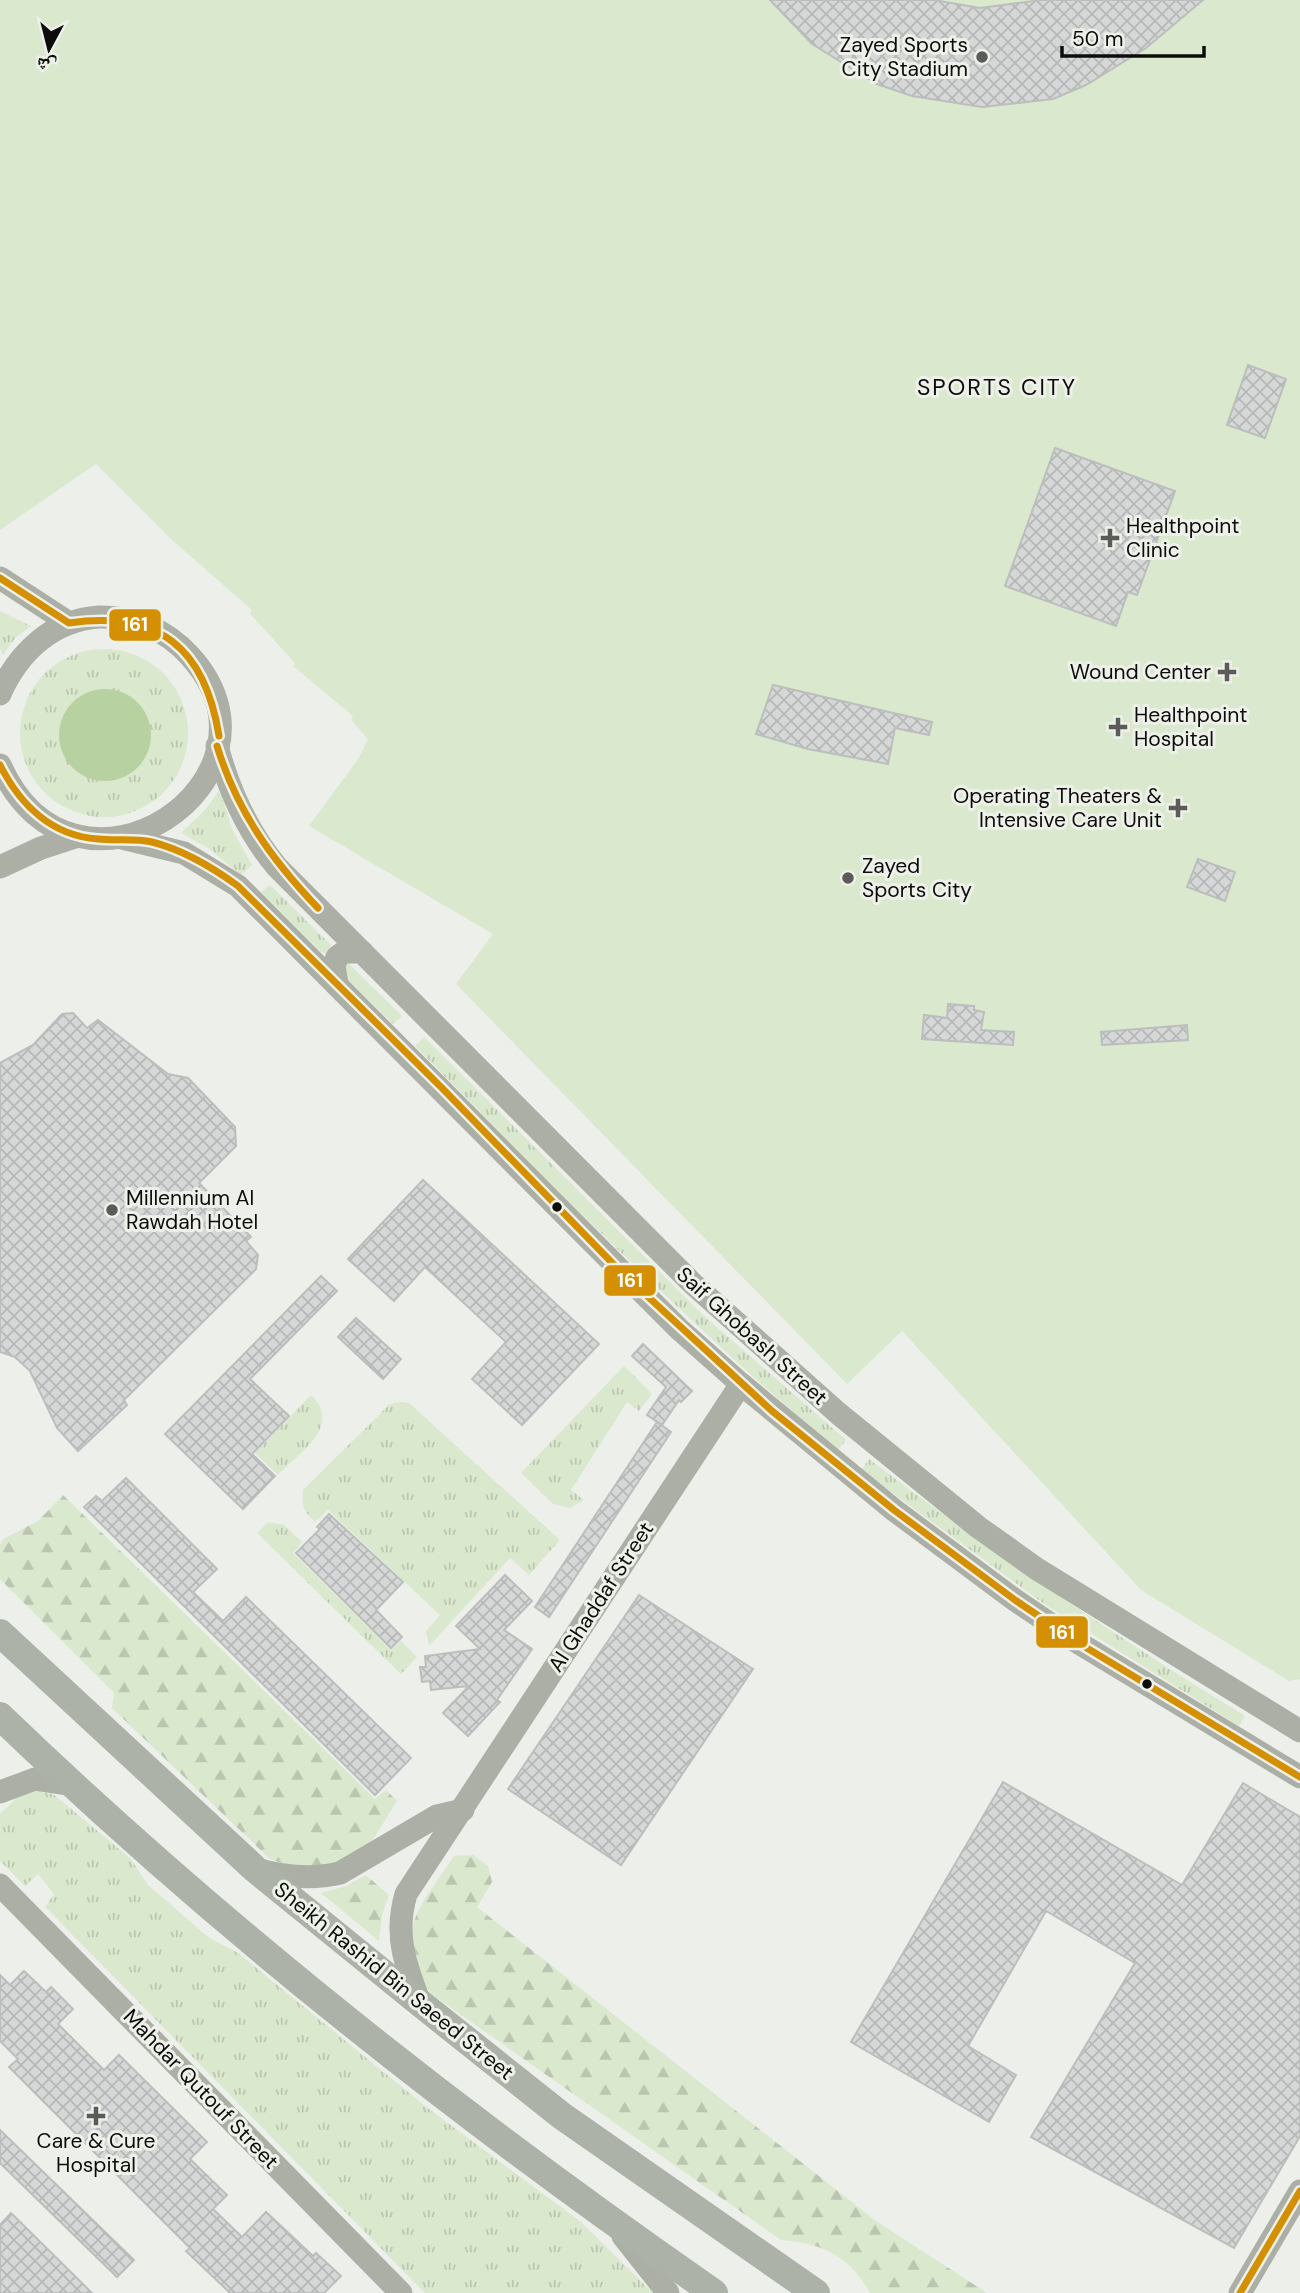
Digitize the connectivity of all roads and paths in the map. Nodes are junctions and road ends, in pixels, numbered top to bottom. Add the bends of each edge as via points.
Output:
1 (0, 578) edge
2 (69, 622) junction
3 (0, 694) edge
4 (218, 746) junction
5 (0, 765) edge
6 (78, 836) junction
7 (122, 838) junction
8 (0, 867) edge
9 (362, 952) junction
10 (337, 984) junction
11 (741, 1384) junction
12 (0, 1633) edge
13 (0, 1716) edge
14 (1300, 1731) edge
15 (1300, 1777) edge
16 (69, 1784) junction
17 (0, 1792) edge
18 (463, 1810) junction
19 (255, 1869) junction
20 (0, 1885) edge
21 (420, 2003) junction
22 (1300, 2192) edge
23 (610, 2221) junction
24 (401, 2293) edge
25 (668, 2293) edge
26 (714, 2293) edge
27 (816, 2293) edge
28 (1240, 2293) edge

1 - 2 street
2 - 3 street via 32,647 8,676
2 - 4 street via 128,619 148,625 181,647 206,678 214,697
4 - 7 street via 212,766 191,800 160,825
4 - 9 street, Saif Ghobash Street via 234,798 259,843
5 - 6 street via 30,810 44,822
6 - 7 street
6 - 8 street
7 - 10 street, Saif Ghobash Street via 164,846 221,873
9 - 10 street via 344,952 337,957
9 - 14 street, Saif Ghobash Street via 693,1284 839,1414 1037,1569
10 - 11 street, Saif Ghobash Street via 620,1272
11 - 15 street, Saif Ghobash Street via 894,1510 1015,1600
11 - 18 street, Al Ghaddaf Street
12 - 19 main road, Sheikh Rashid Bin Saeed Street
13 - 16 main road
16 - 17 street via 35,1779
16 - 23 main road via 288,1973
18 - 19 street via 437,1816 340,1872 293,1876
18 - 21 street, Al Ghaddaf Street via 406,1894 402,1907 400,1945
19 - 21 main road, Sheikh Rashid Bin Saeed Street
20 - 24 street, Mahdar Qutouf Street
21 - 27 main road, Sheikh Rashid Bin Saeed Street via 562,2116
22 - 28 street
23 - 25 street
23 - 26 main road

